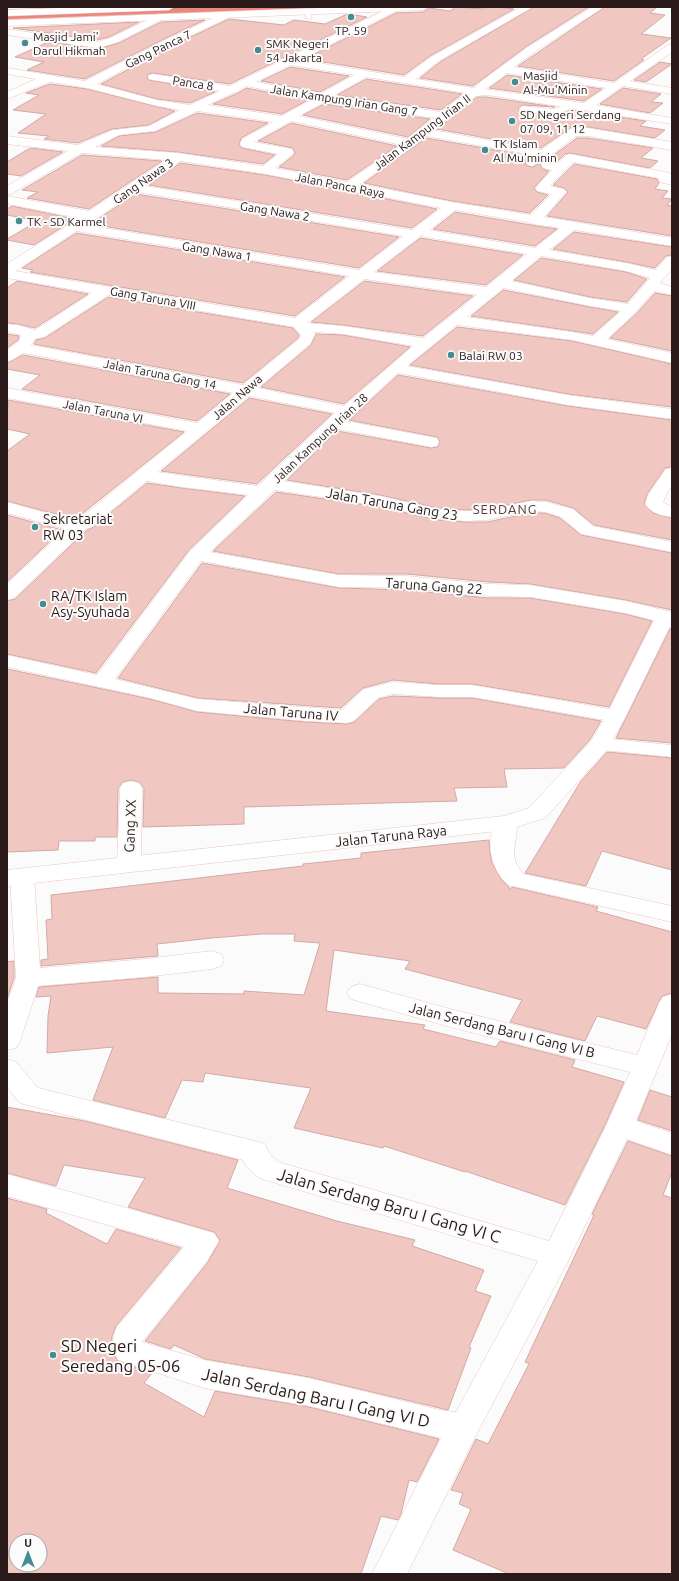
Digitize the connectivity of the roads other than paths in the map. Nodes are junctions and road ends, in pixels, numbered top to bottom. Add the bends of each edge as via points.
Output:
1 (169, 7) edge
2 (423, 7) edge
3 (528, 7) edge
4 (599, 7) edge
5 (394, 8) edge
6 (89, 9) edge
7 (7, 13) edge
8 (229, 14) junction
9 (160, 17) junction
10 (10, 24) edge
11 (7, 32) edge
12 (98, 45) junction
13 (672, 47) edge
14 (84, 52) dead end
15 (656, 60) junction
16 (288, 61) junction
17 (671, 62) edge
18 (504, 69) junction
19 (7, 71) edge
20 (365, 73) junction
21 (153, 77) dead end
22 (49, 78) junction
23 (407, 80) junction
24 (246, 83) junction
25 (87, 84) junction
26 (619, 85) junction
27 (234, 90) junction
28 (672, 91) edge
29 (479, 92) junction
30 (7, 96) edge
31 (322, 98) junction
32 (571, 105) junction
33 (586, 107) junction
34 (194, 108) junction
35 (523, 108) dead end
36 (442, 116) junction
37 (286, 119) junction
38 (672, 121) edge
39 (422, 132) junction
40 (7, 140) edge
41 (410, 143) junction
42 (672, 146) edge
43 (80, 149) junction
44 (545, 154) junction
45 (178, 157) junction
46 (560, 168) junction
47 (265, 170) junction
48 (672, 181) edge
49 (348, 187) junction
50 (9, 188) edge
51 (134, 188) junction
52 (7, 200) edge
53 (452, 206) junction
54 (92, 216) junction
55 (533, 221) junction
56 (569, 226) junction
57 (74, 227) junction
58 (416, 233) junction
59 (671, 241) edge
60 (539, 252) junction
61 (672, 260) edge
62 (7, 270) edge
63 (7, 274) edge
64 (360, 274) junction
65 (655, 280) junction
66 (494, 288) junction
67 (106, 290) junction
68 (672, 291) edge
69 (630, 310) junction
70 (455, 320) junction
71 (300, 325) junction
72 (7, 328) edge
73 (597, 341) junction
74 (25, 342) junction
75 (425, 343) junction
76 (7, 357) edge
77 (672, 358) edge
78 (395, 368) junction
79 (244, 390) junction
80 (7, 392) edge
81 (347, 411) junction
82 (672, 414) edge
83 (334, 424) junction
84 (200, 430) junction
85 (431, 442) dead end
86 (672, 473) edge
87 (143, 475) junction
88 (267, 488) junction
89 (7, 507) edge
90 (672, 512) edge
91 (80, 525) junction
92 (672, 547) edge
93 (196, 555) junction
94 (7, 594) edge
95 (672, 619) edge
96 (7, 661) edge
97 (102, 682) junction
98 (616, 716) junction
99 (600, 744) junction
100 (672, 752) edge
101 (132, 788) dead end
102 (506, 823) junction
103 (129, 864) junction
104 (15, 877) edge
105 (672, 914) edge
106 (212, 960) dead end
107 (28, 978) junction
108 (360, 993) dead end
109 (672, 1003) edge
110 (7, 1041) edge
111 (644, 1066) junction
112 (7, 1069) edge
113 (620, 1126) junction
114 (672, 1144) edge
115 (7, 1185) edge
116 (557, 1254) junction
117 (464, 1427) junction
118 (389, 1574) edge

1 - 6 street
2 - 5 street
3 - 23 street via 435,59
4 - 18 street via 532,48
5 - 8 street via 308,15
5 - 16 street
6 - 7 street
8 - 9 street
8 - 25 street, Gang Panca 7
9 - 10 street
9 - 12 street via 114,40
11 - 12 street
12 - 14 street
13 - 15 street
15 - 17 street
15 - 26 street
16 - 20 street
16 - 24 street
18 - 26 street
18 - 29 street via 479,88
19 - 22 street
20 - 23 street
20 - 31 street
21 - 27 street, Panca 8
22 - 25 street
22 - 30 street
23 - 29 street
24 - 27 street
24 - 31 street, Jalan Kampung Irian Gang 7
25 - 34 street via 145,100
26 - 28 street
26 - 33 street
27 - 34 street
29 - 32 street, Jalan Kampung Irian II
29 - 36 street, Jalan Kampung Irian II via 473,93
31 - 36 street, Jalan Kampung Irian Gang 7
31 - 37 street
32 - 33 street, Jalan Kampung Irian II
32 - 35 lane via 562,111 546,112
33 - 38 street, Jalan Kampung Irian II
34 - 37 street
34 - 43 street via 150,129 117,132
36 - 39 street, Jalan Kampung Irian II
37 - 41 street
37 - 47 street via 246,142 288,152
39 - 41 street, Jalan Kampung Irian II
39 - 44 street
40 - 43 street, Jalan Panca Raya
41 - 49 street, Jalan Kampung Irian II
42 - 44 street via 580,131 573,132
43 - 45 street, Jalan Panca Raya
43 - 50 street
44 - 46 street via 532,162
45 - 47 street, Jalan Panca Raya
45 - 51 street, Gang Nawa 3
46 - 48 street via 570,158 666,176 664,179
46 - 55 street via 541,188 560,192
47 - 49 street, Jalan Panca Raya
49 - 53 street, Jalan Panca Raya
51 - 54 street, Gang Nawa 3
51 - 58 street, Gang Nawa 2
52 - 54 street
53 - 55 street, Jalan Panca Raya
53 - 58 street
54 - 57 street, Gang Nawa 3
55 - 56 street, Jalan Panca Raya
56 - 59 street, Jalan Panca Raya
56 - 60 street, Jalan Kampung Irian 28
57 - 62 street, Gang Nawa 3
57 - 64 street, Gang Nawa 1
58 - 60 street, Gang Nawa 2
58 - 64 street
60 - 65 street, Gang Nawa 2 via 651,273
60 - 66 street, Jalan Kampung Irian 28
61 - 65 street
63 - 67 street, Gang Taruna VIII
64 - 66 street, Gang Nawa 1
64 - 71 street via 303,318
65 - 68 street, Gang Nawa 2 via 662,289
65 - 69 street
66 - 69 street, Gang Nawa 1 via 624,307
66 - 70 street, Jalan Kampung Irian 28
67 - 71 street, Gang Taruna VIII
67 - 74 street
69 - 73 street
70 - 73 street
70 - 75 street, Jalan Kampung Irian 28
71 - 75 street, Gang Taruna VIII
71 - 79 street, Jalan Nawa via 308,335 305,340
72 - 74 street, Jalan Taruna Gang 14 via 29,333
73 - 77 street
74 - 76 street
74 - 79 street, Jalan Taruna Gang 14 via 122,366
75 - 78 street, Jalan Kampung Irian 28
78 - 81 street, Jalan Kampung Irian 28
78 - 82 street via 616,408
79 - 81 street, Jalan Taruna Gang 14
79 - 84 street, Jalan Nawa
80 - 84 street, Jalan Taruna VI
81 - 83 street, Jalan Kampung Irian 28
83 - 85 street
83 - 88 street, Jalan Kampung Irian 28
84 - 87 street, Jalan Nawa
86 - 90 street via 654,504
87 - 88 street, Jalan Taruna Gang 23 via 181,482
87 - 91 street, Jalan Nawa
88 - 92 street, Jalan Taruna Gang 23 via 380,501 438,514 466,516 487,515 531,506 546,507 567,513 588,530
88 - 93 street, Jalan Kampung Irian 28
89 - 91 street via 70,525
91 - 94 street, Jalan Nawa
93 - 95 street, Taruna Gang 22 via 339,581 407,582 530,591 626,607
93 - 97 street, Jalan Kampung Irian 28
95 - 98 street, Jalan Taruna Raya via 661,624
96 - 97 street, Jalan Taruna IV
97 - 98 street, Jalan Taruna IV via 197,705 306,715 347,717 371,693 393,688 472,691
98 - 99 street, Jalan Taruna Raya
99 - 100 street
99 - 102 street, Jalan Taruna Raya via 537,813
101 - 103 street, Gang XX
102 - 103 street, Jalan Taruna Raya
102 - 105 street via 503,857 509,876 516,880
103 - 104 street, Jalan Taruna Raya
104 - 107 street
106 - 107 street
107 - 110 street
108 - 111 street, Jalan Serdang Baru I Gang VI B
109 - 111 street
111 - 113 street
112 - 116 street, Jalan Serdang Baru I Gang VI C via 29,1096 255,1152 256,1158 269,1170
113 - 114 street
113 - 116 street
115 - 117 street, Jalan Serdang Baru I Gang VI D via 204,1241 197,1253 128,1336 129,1351 204,1374 309,1392 440,1424
116 - 117 street
117 - 118 street

